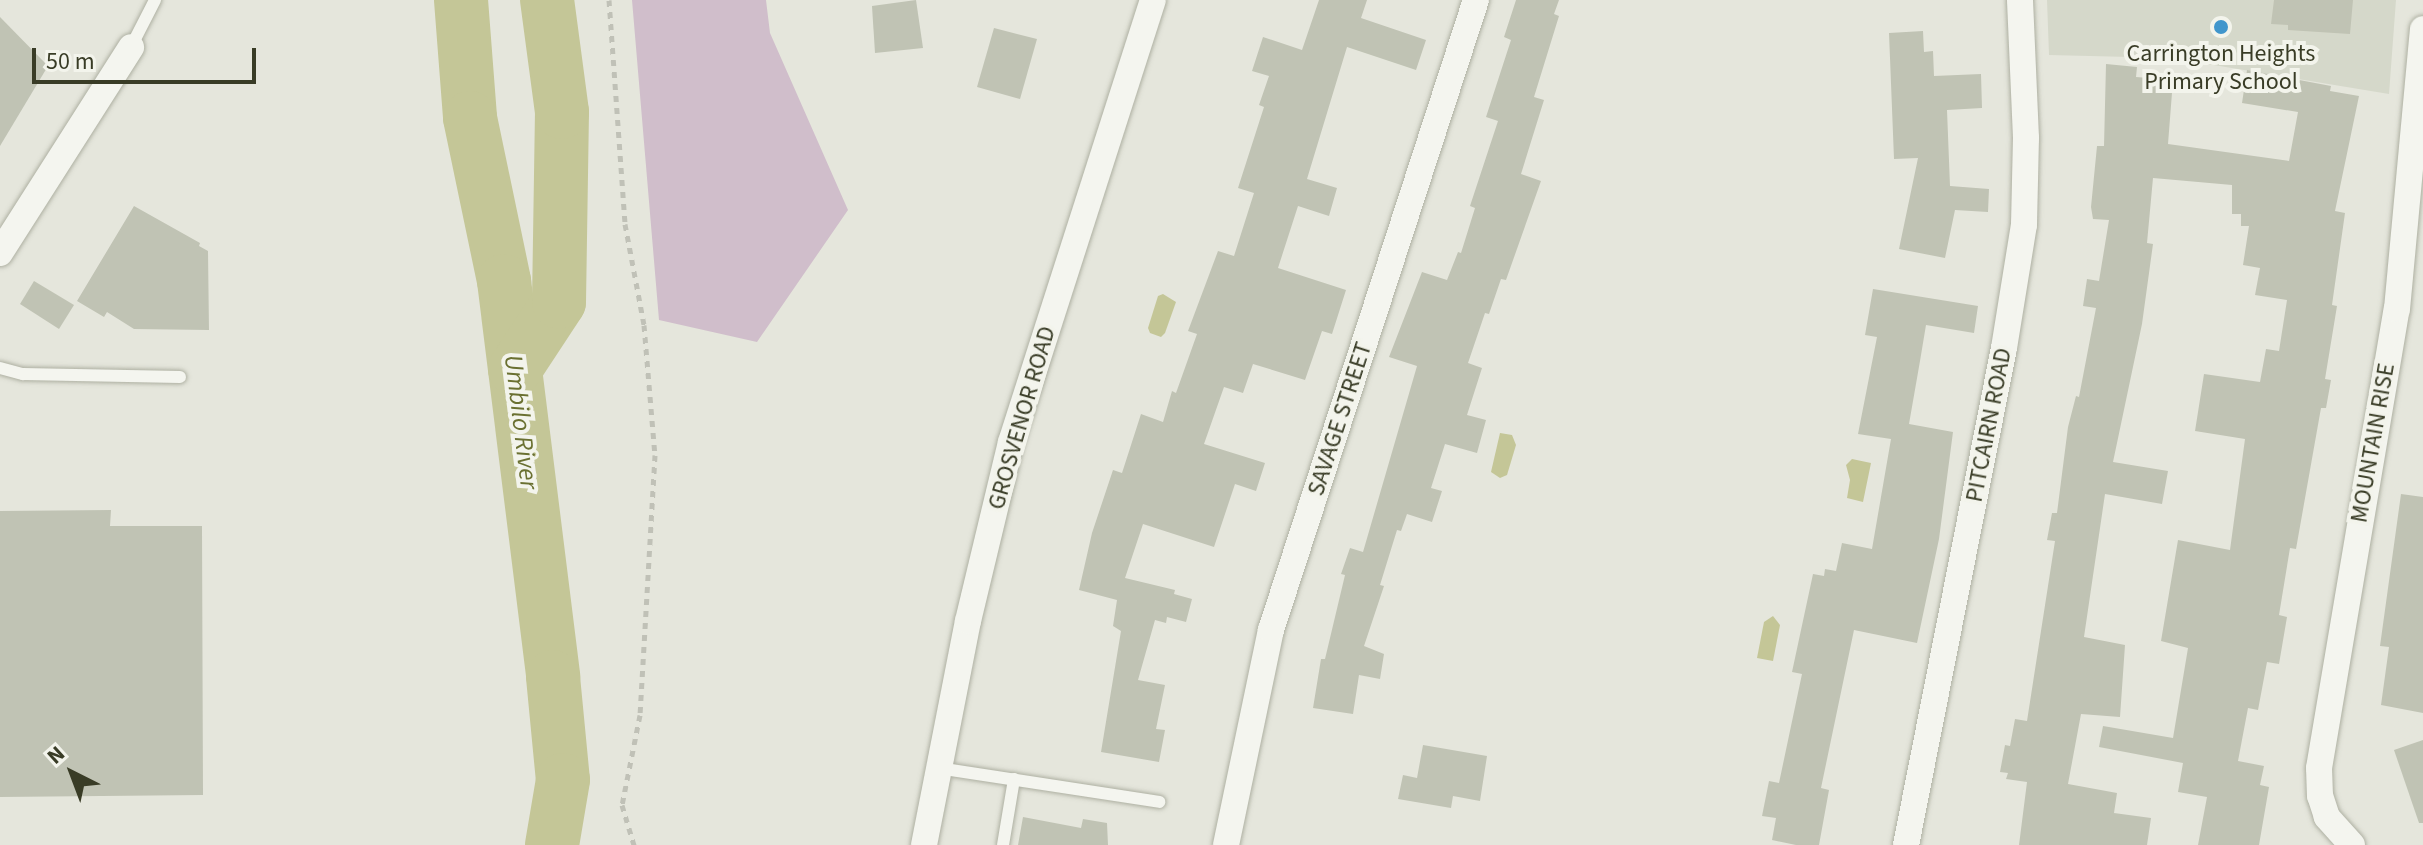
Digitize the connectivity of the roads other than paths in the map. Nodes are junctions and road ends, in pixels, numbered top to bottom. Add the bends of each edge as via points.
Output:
1 (155, 0) edge
2 (1153, 0) edge
3 (1476, 0) edge
4 (2020, 0) edge
5 (2423, 29) edge
6 (131, 47) joint
7 (0, 253) edge
8 (0, 368) edge
9 (180, 377) dead end
10 (938, 768) junction
11 (1014, 779) junction
12 (1159, 802) dead end
13 (924, 845) edge
14 (1003, 845) edge
15 (1226, 845) edge
16 (1906, 845) edge
17 (2352, 845) edge

1 - 6 lane
2 - 10 street, GROSVENOR ROAD via 1011,442
3 - 15 street, SAVAGE STREET via 1271,630
4 - 16 street, PITCAIRN ROAD via 2024,225
5 - 17 street, MOUNTAIN RISE via 2397,309 2319,768 2327,817
6 - 7 street
8 - 9 lane via 23,374
10 - 11 lane
10 - 13 street, GROSVENOR ROAD
11 - 12 lane
11 - 14 lane

